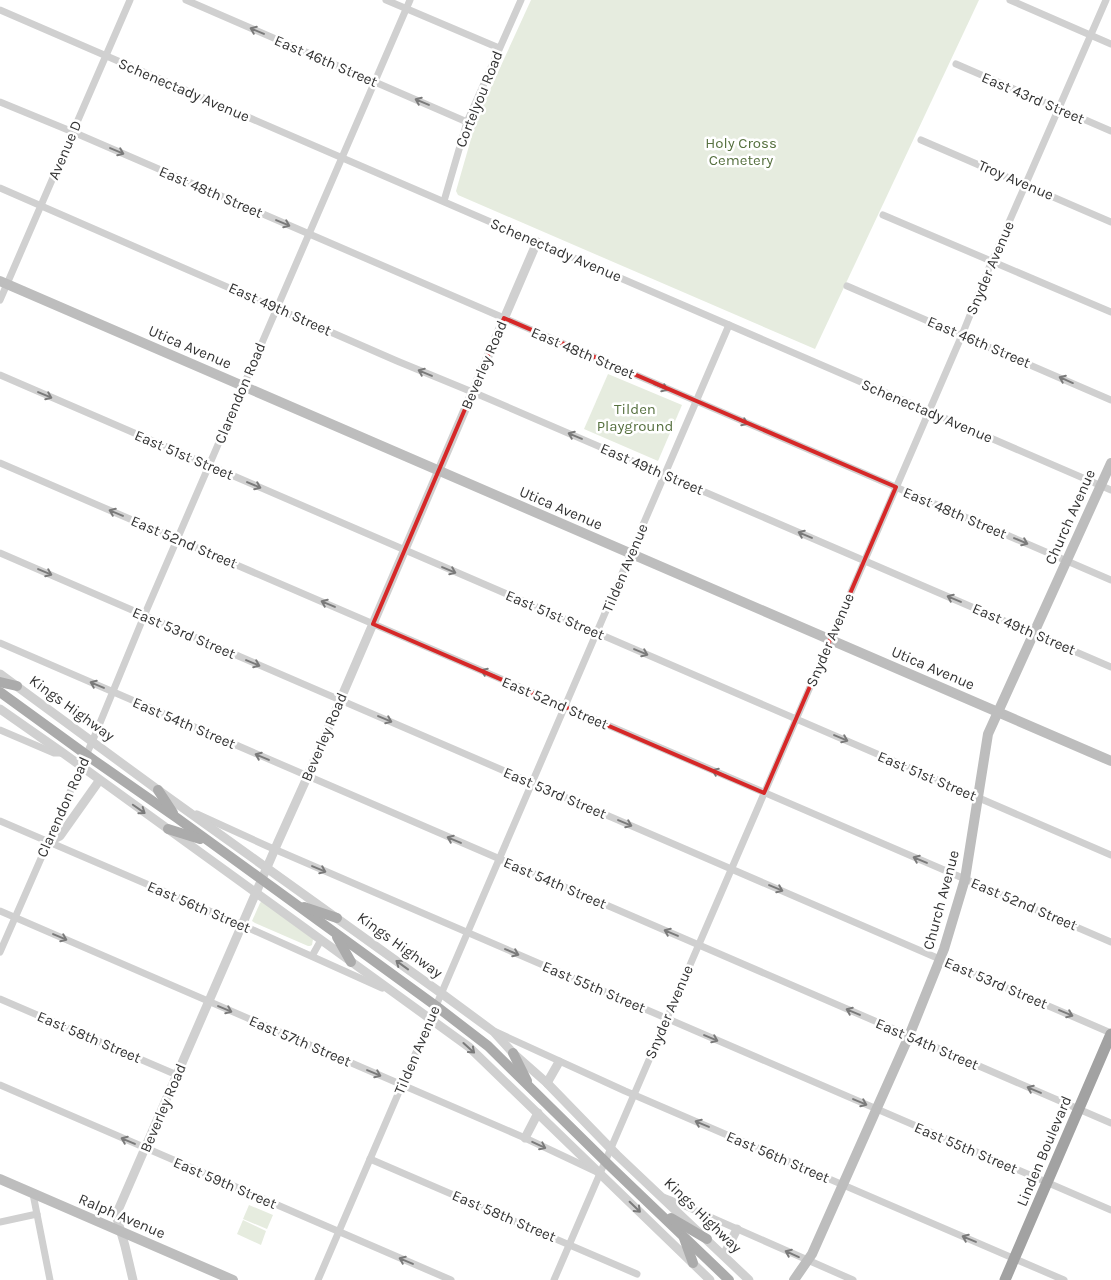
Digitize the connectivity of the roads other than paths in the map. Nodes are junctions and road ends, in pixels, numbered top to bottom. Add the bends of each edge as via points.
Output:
1 (130, 0) edge
2 (186, 0) edge
3 (386, 0) edge
4 (410, 0) edge
5 (521, 0) edge
6 (1010, 0) edge
7 (1106, 0) edge
8 (406, 9) junction
9 (0, 10) edge
10 (1091, 36) junction
11 (1111, 44) edge
12 (499, 48) junction
13 (106, 56) junction
14 (956, 64) dead end
15 (375, 82) junction
16 (0, 102) edge
17 (1059, 108) junction
18 (467, 122) junction
19 (1111, 131) edge
20 (73, 132) junction
21 (921, 140) dead end
22 (342, 158) junction
23 (1026, 185) junction
24 (0, 188) edge
25 (444, 201) junction
26 (41, 205) junction
27 (883, 214) dead end
28 (1111, 222) edge
29 (309, 234) junction
30 (536, 242) junction
31 (992, 261) junction
32 (3, 283) edge
33 (847, 286) dead end
34 (0, 300) edge
35 (277, 308) junction
36 (1111, 312) edge
37 (504, 318) junction
38 (729, 325) junction
39 (962, 334) junction
40 (0, 375) edge
41 (243, 387) junction
42 (472, 392) junction
43 (1111, 400) edge
44 (696, 402) junction
45 (928, 411) junction
46 (0, 462) edge
47 (1111, 463) edge
48 (209, 466) junction
49 (438, 471) junction
50 (665, 475) junction
51 (1101, 486) junction
52 (896, 487) junction
53 (1111, 490) edge
54 (177, 539) junction
55 (405, 550) junction
56 (0, 553) edge
57 (631, 554) junction
58 (864, 560) junction
59 (1067, 561) junction
60 (1111, 580) edge
61 (144, 616) junction
62 (373, 624) junction
63 (596, 633) junction
64 (1034, 634) junction
65 (830, 640) junction
66 (2, 647) edge
67 (1111, 667) edge
68 (0, 674) edge
69 (0, 682) edge
70 (16, 686) junction
71 (0, 692) edge
72 (113, 692) junction
73 (340, 700) junction
74 (564, 707) junction
75 (0, 709) edge
76 (998, 712) junction
77 (796, 719) junction
78 (0, 730) edge
79 (92, 741) junction
80 (63, 753) junction
81 (86, 755) junction
82 (1111, 761) edge
83 (81, 766) junction
84 (307, 776) junction
85 (99, 780) junction
86 (532, 783) junction
87 (158, 790) junction
88 (764, 793) junction
89 (978, 798) junction
90 (188, 810) junction
91 (177, 818) junction
92 (0, 821) edge
93 (168, 829) junction
94 (209, 841) junction
95 (48, 842) junction
96 (274, 849) junction
97 (1111, 855) edge
98 (499, 859) junction
99 (267, 867) junction
100 (731, 869) junction
101 (965, 879) junction
102 (261, 880) junction
103 (256, 892) junction
104 (296, 905) junction
105 (0, 912) edge
106 (15, 918) junction
107 (337, 918) junction
108 (242, 925) junction
109 (467, 932) junction
110 (335, 934) junction
111 (321, 940) junction
112 (1111, 942) edge
113 (698, 945) junction
114 (0, 952) edge
115 (312, 956) junction
116 (941, 959) junction
117 (352, 962) junction
118 (441, 993) junction
119 (396, 994) junction
120 (0, 999) edge
121 (209, 1002) junction
122 (436, 1006) junction
123 (430, 1018) junction
124 (666, 1018) junction
125 (494, 1032) junction
126 (1111, 1033) edge
127 (909, 1036) junction
128 (514, 1053) junction
129 (559, 1062) junction
130 (177, 1075) junction
131 (547, 1084) junction
132 (402, 1085) junction
133 (0, 1086) edge
134 (529, 1086) junction
135 (634, 1095) junction
136 (877, 1109) junction
137 (1078, 1109) junction
138 (538, 1113) junction
139 (1111, 1123) edge
140 (525, 1138) junction
141 (610, 1147) junction
142 (145, 1148) junction
143 (370, 1158) junction
144 (605, 1160) junction
145 (600, 1173) junction
146 (0, 1180) edge
147 (1047, 1182) junction
148 (843, 1185) junction
149 (33, 1194) junction
150 (662, 1197) junction
151 (657, 1210) junction
152 (1111, 1210) edge
153 (37, 1214) junction
154 (0, 1222) edge
155 (736, 1229) junction
156 (121, 1232) junction
157 (338, 1232) junction
158 (683, 1235) junction
159 (707, 1239) junction
160 (569, 1244) junction
161 (724, 1255) junction
162 (1014, 1259) junction
163 (808, 1261) junction
164 (693, 1263) junction
165 (637, 1274) dead end
166 (50, 1280) edge
167 (133, 1280) edge
168 (233, 1280) edge
169 (318, 1280) edge
170 (451, 1280) edge
171 (554, 1280) edge
172 (710, 1280) edge
173 (729, 1280) edge
174 (749, 1280) edge
175 (794, 1280) edge
176 (853, 1280) edge
177 (1005, 1280) edge
178 (1064, 1280) edge

1 - 13 street, Avenue D
15 -> 2 street, East 46th Street
3 - 8 street
4 - 8 street, Clarendon Road
5 - 12 street, Cortelyou Road
6 - 10 street
7 - 10 street, Snyder Avenue
8 - 12 street
8 - 15 street, Clarendon Road
9 - 13 street, Schenectady Avenue
10 - 11 street
10 - 17 street, Snyder Avenue
12 - 18 street, Cortelyou Road
13 - 20 street, Avenue D
13 - 22 street, Schenectady Avenue
14 - 17 street, East 43rd Street
18 -> 15 street, East 46th Street
15 - 22 street, Clarendon Road
16 - 20 street, East 48th Street
17 - 19 street, East 43rd Street
17 - 23 street, Snyder Avenue
18 - 25 street, Cortelyou Road
20 - 26 street, Avenue D
20 -> 29 street, East 48th Street
21 - 23 street, Troy Avenue
22 - 25 street, Schenectady Avenue
22 - 29 street, Clarendon Road
23 - 28 street, Troy Avenue
23 - 31 street, Snyder Avenue
24 - 26 street, East 49th Street
25 - 30 street, Schenectady Avenue
26 - 32 street, Avenue D
26 - 35 street, East 49th Street
27 - 31 street
29 - 35 street, Clarendon Road
29 - 37 street, East 48th Street
30 - 37 street, Beverley Road
30 - 38 street, Schenectady Avenue
31 - 36 street
31 - 39 street, Snyder Avenue
32 - 34 street, Avenue D
32 - 41 main road, Utica Avenue
33 - 39 street, East 46th Street
35 - 41 street, Clarendon Road
42 -> 35 street, East 49th Street
37 - 42 street, Beverley Road
37 -> 44 street, East 48th Street
38 - 44 street, Tilden Avenue
38 - 45 street, Schenectady Avenue
43 -> 39 street, East 46th Street
39 - 45 street, Snyder Avenue
40 -> 48 street, East 51st Street
41 - 48 street, Clarendon Road
41 - 49 main road, Utica Avenue
42 - 49 street, Beverley Road
50 -> 42 street, East 49th Street
44 - 50 street, Tilden Avenue
44 -> 52 street, East 48th Street
45 - 51 street, Schenectady Avenue
45 - 52 street, Snyder Avenue
54 -> 46 street, East 52nd Street
47 - 51 main road, Church Avenue
48 - 54 street, Clarendon Road
48 -> 55 street, East 51st Street
49 - 55 street, Beverley Road
49 - 57 main road, Utica Avenue
50 - 57 street, Tilden Avenue
58 -> 50 street, East 49th Street
51 - 53 street, Schenectady Avenue
51 - 59 main road, Church Avenue
52 - 58 street, Snyder Avenue
52 -> 59 street, East 48th Street
54 - 61 street, Clarendon Road
62 -> 54 street, East 52nd Street
55 - 62 street, Beverley Road
55 -> 63 street, East 51st Street
56 -> 61 street, East 53rd Street
57 - 63 street, Tilden Avenue
57 - 65 main road, Utica Avenue
64 -> 58 street, East 49th Street
58 - 65 street, Snyder Avenue
59 - 60 street, East 48th Street
59 - 64 main road, Church Avenue
61 - 72 street, Clarendon Road
61 -> 73 street, East 53rd Street
62 - 73 street, Beverley Road
74 -> 62 street, East 52nd Street
63 - 74 street, Tilden Avenue
63 -> 77 street, East 51st Street
64 - 67 street, East 49th Street
64 - 76 main road, Church Avenue
65 - 76 main road, Utica Avenue
65 - 77 street, Snyder Avenue
72 -> 66 street, East 54th Street
68 - 70 street, Kings Highway
69 - 70 main road
70 - 79 street, Kings Highway
71 - 81 main road, Kings Highway
72 - 79 street, Clarendon Road
84 -> 72 street, East 54th Street
73 - 84 street, Beverley Road
73 -> 86 street, East 53rd Street
74 - 86 street, Tilden Avenue
88 -> 74 street, East 52nd Street
75 - 80 street
76 - 82 main road, Utica Avenue
76 - 89 main road, Church Avenue via 988,734
77 - 88 street, Snyder Avenue
77 -> 89 street, East 51st Street
78 - 80 street via 54,753
79 - 81 street, Clarendon Road
79 - 87 street, Kings Highway
80 - 83 street
81 - 83 street, Clarendon Road
81 - 91 main road, Kings Highway
83 - 85 street
83 - 95 street, Clarendon Road
84 - 96 street, Beverley Road
98 -> 84 street, East 54th Street
85 -> 93 street
85 - 95 street via 60,836
86 - 98 street, Tilden Avenue
86 -> 100 street, East 53rd Street
87 - 90 street, Kings Highway
87 - 91 main road
88 - 100 street, Snyder Avenue
101 -> 88 street, East 52nd Street
89 - 97 street, East 51st Street
89 - 101 main road, Church Avenue
90 - 96 street, East 55th Street
90 - 99 street, Kings Highway
91 - 94 main road, Kings Highway
92 - 95 street, East 56th Street
93 - 94 main road
93 - 103 street
94 - 102 main road, Kings Highway
95 - 106 street, Clarendon Road
95 - 108 street, East 56th Street
96 - 99 street, Beverley Road
96 -> 109 street, East 55th Street
98 - 109 street, Tilden Avenue
113 -> 98 street, East 54th Street
99 - 102 street, Beverley Road
99 - 107 street, Kings Highway
100 - 113 street, Snyder Avenue
100 -> 116 street, East 53rd Street
101 - 112 street, East 52nd Street
101 - 116 main road, Church Avenue
102 - 103 street, Beverley Road
102 - 104 main road, Kings Highway
103 - 108 street, Beverley Road
103 - 111 street
104 - 107 main road
104 - 110 main road, Kings Highway
105 - 106 street, East 57th Street
106 - 114 street, Clarendon Road
106 -> 121 street, East 57th Street
118 -> 107 street, Kings Highway
108 - 115 street, East 56th Street
108 - 121 street, Beverley Road
109 - 118 street, Tilden Avenue
109 -> 124 street, East 55th Street
110 - 117 main road
110 - 122 main road, Kings Highway
111 - 115 street
111 - 117 street
113 - 124 street, Snyder Avenue
127 -> 113 street, East 54th Street
115 - 119 street, East 56th Street
116 -> 126 street, East 53rd Street
116 - 127 main road, Church Avenue
117 - 119 street
118 - 122 street, Tilden Avenue
118 - 125 street, Kings Highway
119 - 123 street
120 - 130 street, East 58th Street
121 - 130 street, Beverley Road
121 -> 132 street, East 57th Street
122 - 123 street, Tilden Avenue
122 - 134 main road, Kings Highway via 488,1046
123 - 132 street, Tilden Avenue
123 -> 138 street via 469,1047
124 - 135 street, Snyder Avenue
124 -> 136 street, East 55th Street
125 - 128 street, Kings Highway
125 - 129 street, East 56th Street
126 - 137 highway, Linden Boulevard
127 - 136 main road, Church Avenue
137 -> 127 street, East 54th Street
128 - 131 street, Kings Highway
128 - 134 main road
129 - 131 street
129 - 135 street, East 56th Street
130 - 142 street, Beverley Road
131 - 141 street, Kings Highway
132 - 140 street, East 57th Street
132 - 143 street, Tilden Avenue
142 -> 133 street, East 59th Street
134 - 144 main road, Kings Highway
135 - 141 street, Snyder Avenue
148 -> 135 street, East 56th Street
136 - 147 street, East 55th Street
136 - 148 main road, Church Avenue
137 - 139 street, East 54th Street
137 - 147 highway, Linden Boulevard
138 - 140 street
138 - 145 street
140 -> 145 street, East 57th Street
141 - 144 street, Snyder Avenue
141 - 150 street, Kings Highway
142 - 156 street, Beverley Road via 116,1215
142 - 157 street, East 59th Street
143 - 157 street, Tilden Avenue
143 - 160 street, East 58th Street
144 - 145 street, Snyder Avenue
144 - 151 main road, Kings Highway
145 - 160 street, Snyder Avenue
145 -> 164 street
146 - 149 main road, Ralph Avenue
147 - 152 street, East 55th Street
147 - 162 highway, Linden Boulevard
162 -> 148 street, East 56th Street
148 - 163 main road, Church Avenue
149 - 153 street
149 - 156 main road, Ralph Avenue
150 - 155 street
150 - 159 street, Kings Highway
151 - 158 main road, Kings Highway
151 - 159 main road
153 - 154 street
153 - 166 street
155 - 161 street
163 -> 155 street
156 - 167 street, Beverley Road
156 - 168 main road, Ralph Avenue
157 - 169 street, Tilden Avenue
170 -> 157 street, East 59th Street
158 - 164 main road
158 - 173 main road, Kings Highway
159 - 161 street, Kings Highway
160 - 165 street, East 58th Street
160 - 171 street, Snyder Avenue
161 - 174 street, Kings Highway
162 - 177 highway, Linden Boulevard
162 - 178 street, East 56th Street
163 - 175 main road, Church Avenue
163 - 176 street
164 - 172 street

